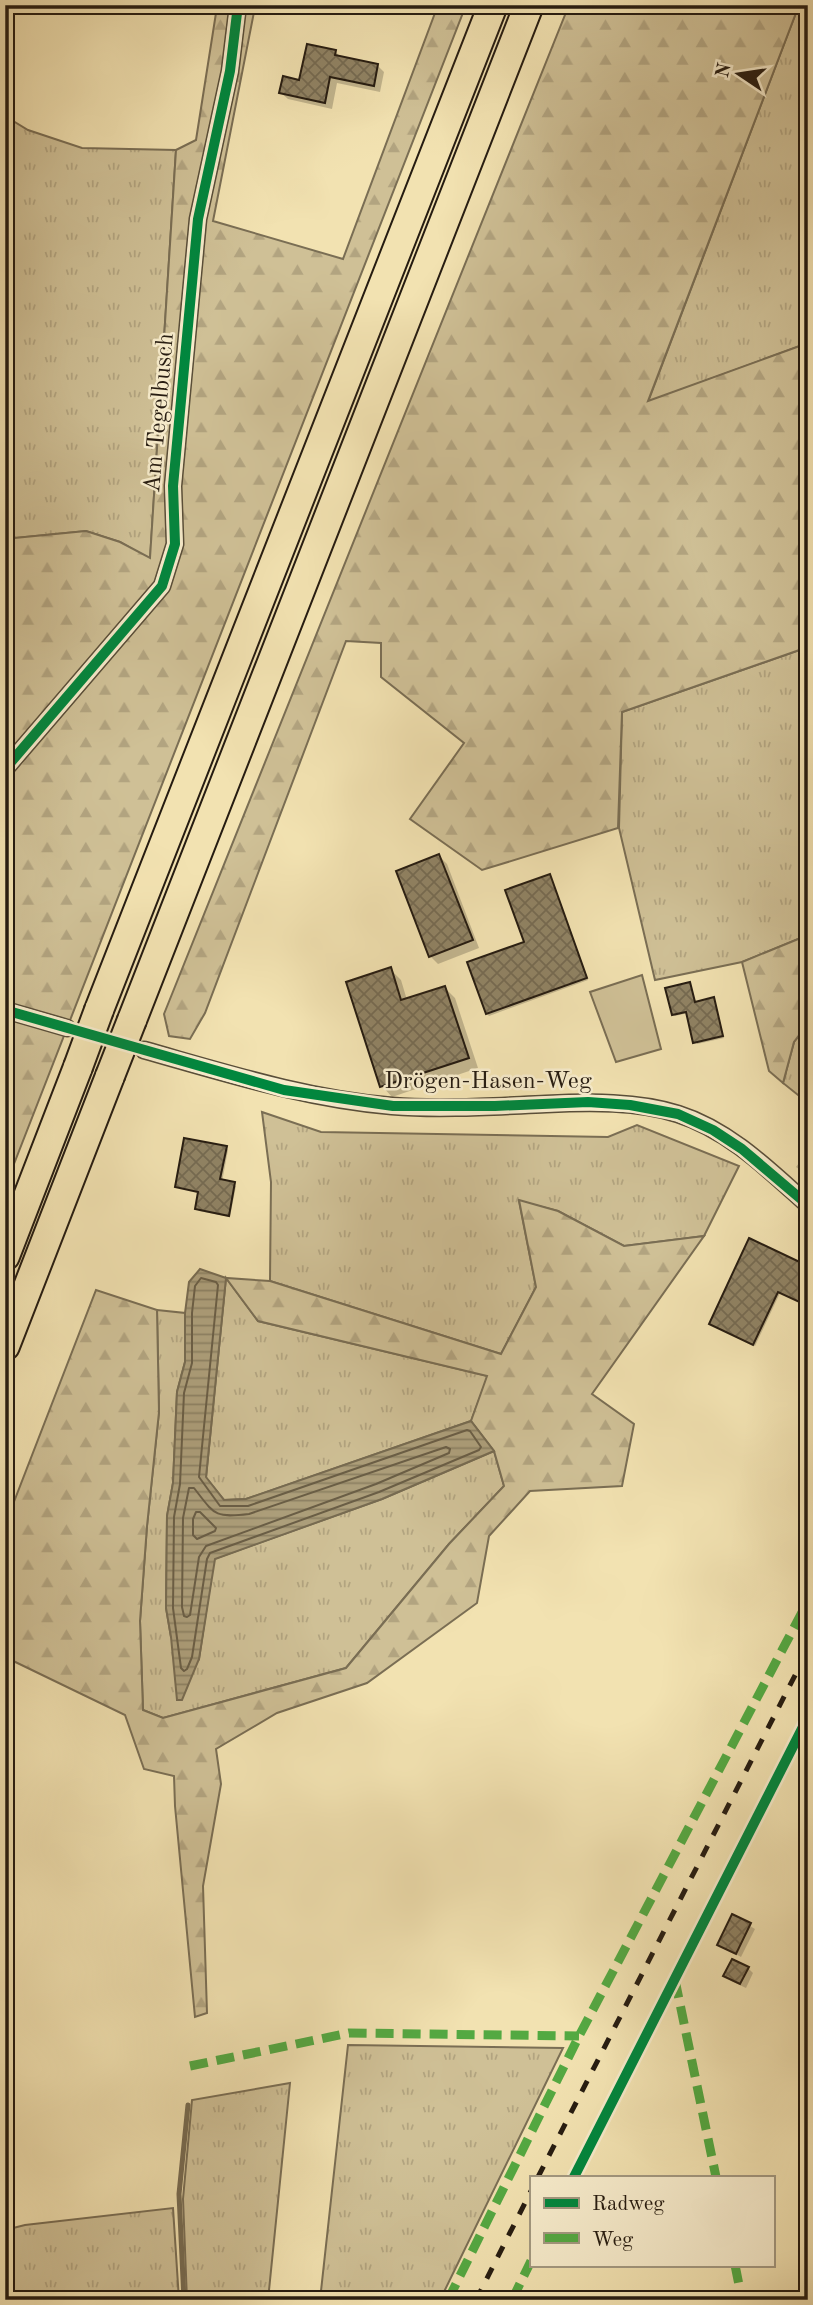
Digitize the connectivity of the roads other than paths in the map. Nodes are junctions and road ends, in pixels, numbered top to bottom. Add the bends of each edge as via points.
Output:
1 (238, 5) edge
2 (493, 5) edge
3 (529, 5) edge
4 (5, 769) edge
5 (5, 1010) edge
6 (67, 1028) dead end
7 (144, 1050) dead end
8 (808, 1205) edge
9 (5, 1256) edge
10 (5, 1346) edge

1 - 4 street, Am Tegelbusch via 230,71 198,219 173,485 174,544 162,586
2 - 9 highway, bridge
3 - 10 highway, bridge
5 - 6 street
7 - 8 street, Drögen-Hasen-Weg via 284,1090 393,1106 588,1102 678,1114 743,1149

